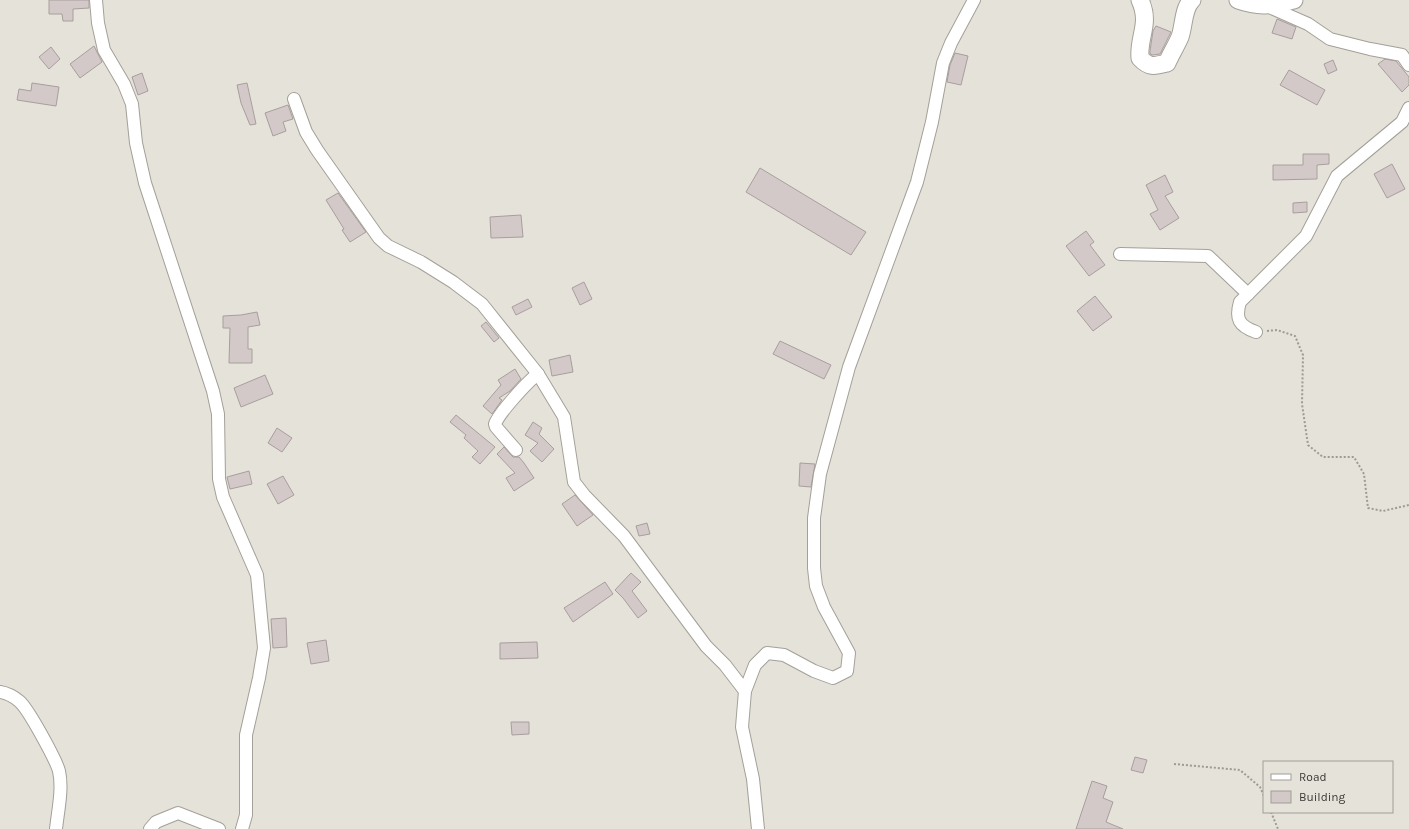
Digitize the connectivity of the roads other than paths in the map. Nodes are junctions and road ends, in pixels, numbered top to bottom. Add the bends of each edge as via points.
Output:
1 (96, 0) edge
2 (974, 0) edge
3 (1140, 0) edge
4 (1192, 0) edge
5 (1238, 0) edge
6 (1294, 0) edge
7 (1267, 6) junction
8 (1409, 65) edge
9 (294, 99) dead end
10 (1409, 108) edge
11 (1120, 254) dead end
12 (1248, 294) junction
13 (1256, 332) road end
14 (538, 374) junction
15 (516, 450) dead end
16 (745, 691) junction
17 (0, 692) edge
18 (56, 829) edge
19 (150, 829) edge
20 (219, 829) edge
21 (242, 829) edge
22 (758, 829) edge

1 - 21 street via 104,50 124,84 132,104 136,143 145,183 218,414 219,479 223,497 257,575 264,648 246,735 246,815
2 - 16 street via 943,63 917,182 849,367 820,474 814,518 816,586 824,607 849,653 847,671 833,678 784,655 767,653 755,664
3 - 4 street via 1145,10 1140,58 1148,65 1157,65 1167,63 1181,35 1185,15
5 - 7 street
6 - 7 street
7 - 8 street via 1308,24 1330,39 1402,55
9 - 14 street via 306,132 317,150 379,238 388,246 453,282 482,304
10 - 12 street via 1402,122 1337,176 1306,236
11 - 12 street via 1208,256
12 - 13 street via 1240,302 1237,312 1240,322 1247,329
14 - 15 street via 500,415 495,424
14 - 16 street via 564,417 574,482 624,536 706,646
16 - 22 street via 742,727 753,779
17 - 18 street via 20,701 40,732 58,770 60,793
19 - 20 street via 156,822 178,813

